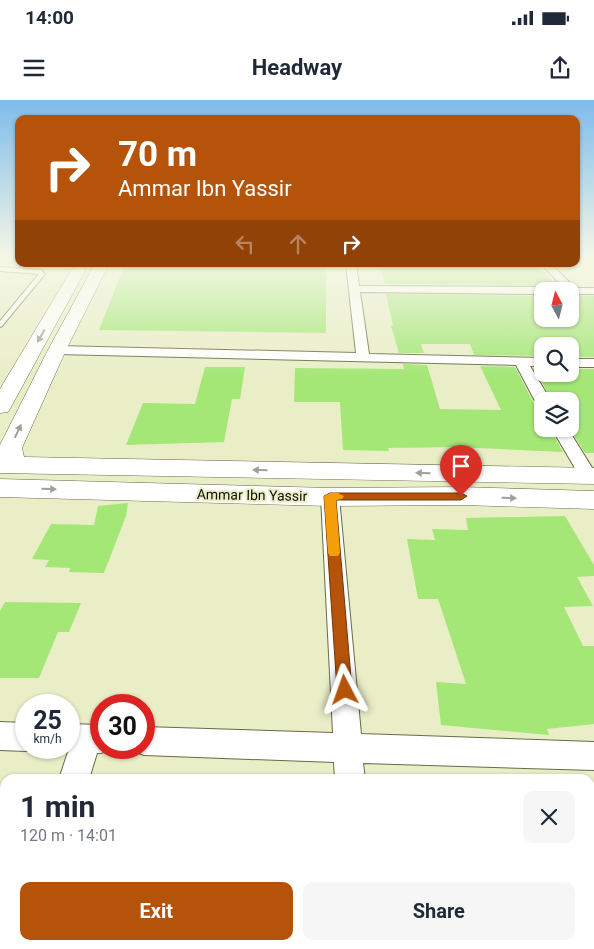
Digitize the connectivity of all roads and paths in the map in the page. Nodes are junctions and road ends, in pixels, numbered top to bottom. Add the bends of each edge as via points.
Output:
1 (23, 298) edge
2 (63, 298) edge
3 (84, 298) edge
4 (355, 298) edge
5 (0, 325) edge
6 (57, 350) junction
7 (363, 358) junction
8 (520, 361) junction
9 (534, 362) edge
10 (579, 363) edge
11 (594, 363) edge
12 (538, 392) edge
13 (0, 407) edge
14 (565, 437) edge
15 (0, 465) edge
16 (27, 466) junction
17 (592, 484) edge
18 (0, 488) edge
19 (330, 496) junction
20 (0, 736) edge
21 (15, 737) edge
22 (86, 739) edge
23 (155, 741) edge
24 (349, 748) junction
25 (594, 756) edge
26 (76, 774) edge
27 (350, 774) edge

1 - 5 lane
2 -> 13 street
3 - 6 street
4 - 7 street
6 - 7 street
16 -> 6 street via 12,462 10,448
7 - 8 street
8 - 9 street
8 - 12 street
10 - 11 street
14 - 17 street
15 - 16 street, Ammar Ibn Yassir
17 -> 16 street, Ammar Ibn Yassir
19 -> 17 street, Ammar Ibn Yassir via 461,496
18 -> 19 street, Ammar Ibn Yassir
19 - 24 street
20 - 21 street
22 - 26 street
23 - 24 street
24 - 25 street
24 - 27 street

